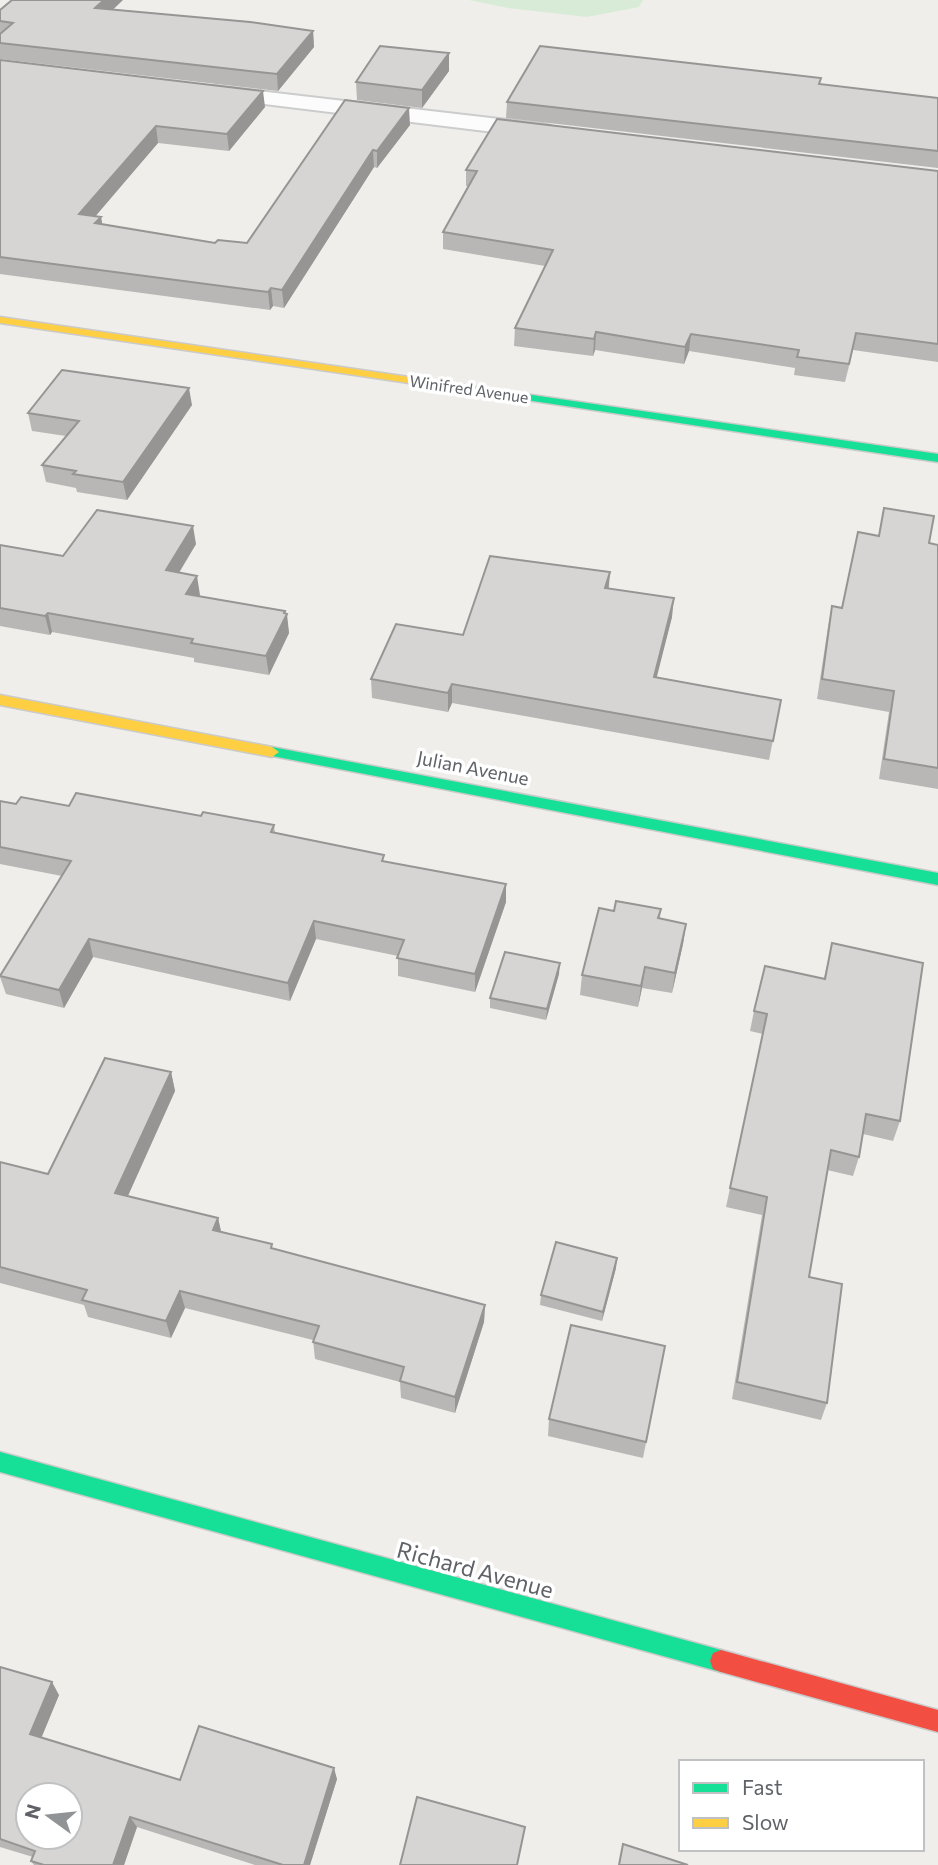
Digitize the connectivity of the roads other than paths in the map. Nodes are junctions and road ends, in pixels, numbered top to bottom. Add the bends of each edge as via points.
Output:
1 (193, 90) edge
2 (566, 134) edge
3 (0, 320) edge
4 (938, 458) edge
5 (0, 700) edge
6 (938, 878) edge
7 (0, 1462) edge
8 (938, 1721) edge

1 - 2 street
3 - 4 street, Winifred Avenue
5 - 6 street, Julian Avenue
7 - 8 street, Richard Avenue

